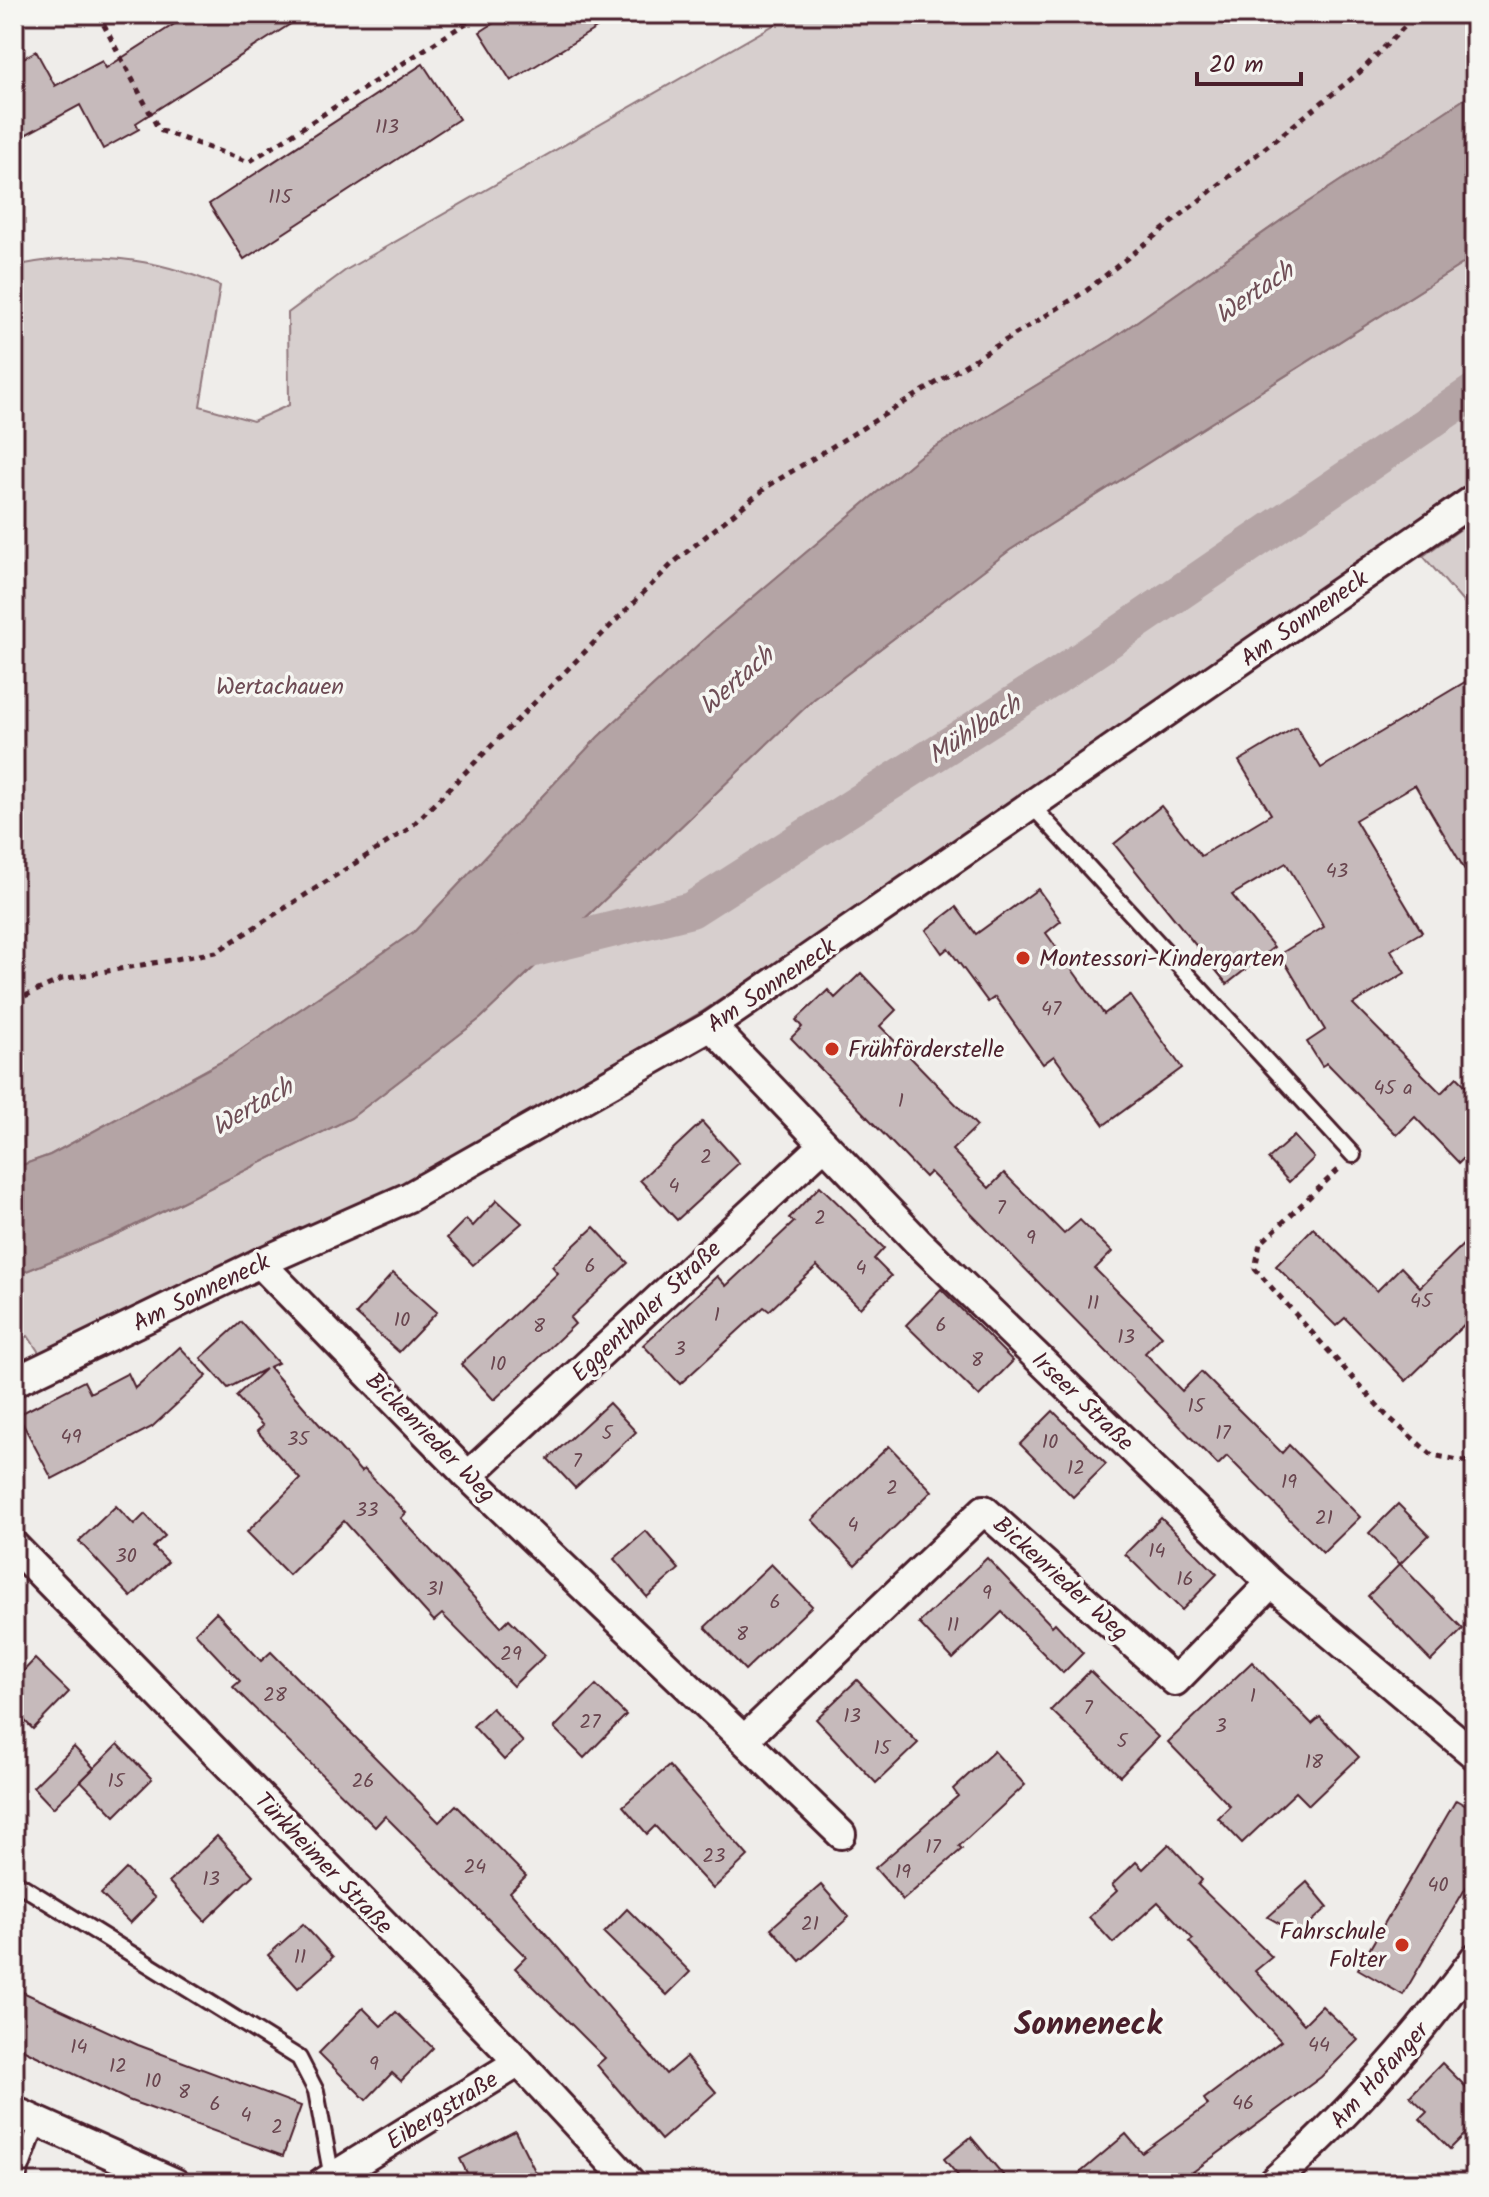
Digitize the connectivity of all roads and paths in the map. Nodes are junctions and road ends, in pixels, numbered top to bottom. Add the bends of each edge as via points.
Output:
1 (98, 14) edge
2 (480, 14) edge
3 (1417, 14) edge
4 (1475, 499) edge
5 (1033, 807) junction
6 (14, 1001) edge
7 (711, 1026) junction
8 (823, 1146) junction
9 (1353, 1155) joint
10 (260, 1263) junction
11 (14, 1324) edge
12 (24, 1347) dead end
13 (14, 1382) edge
14 (1475, 1463) edge
15 (468, 1476) junction
16 (14, 1546) edge
17 (1271, 1583) junction
18 (744, 1740) junction
19 (1475, 1755) edge
20 (841, 1834) dead end
21 (14, 1881) edge
22 (1475, 1958) edge
23 (519, 2062) junction
24 (26, 2117) edge
25 (328, 2181) edge
26 (16, 2183) edge
27 (175, 2183) edge
28 (631, 2183) edge
29 (1272, 2183) edge

1 - 2 path via 159,130 249,162
3 - 6 path via 1360,72 1086,291 768,486 673,563 410,828 216,952 62,979
4 - 5 street, Am Sonneneck
5 - 7 street, Am Sonneneck
5 - 9 lane
7 - 8 street, Irseer Straße
7 - 10 street, Am Sonneneck via 409,1197
8 - 15 street, Eggenthaler Straße
8 - 17 street, Irseer Straße
9 - 14 path via 1260,1244 1255,1269 1386,1415 1432,1455
10 - 13 street, Am Sonneneck
10 - 15 street, Bickenrieder Weg
11 - 12 path
15 - 18 street, Bickenrieder Weg
16 - 23 street, Türkheimer Straße
17 - 18 street, Bickenrieder Weg via 1175,1681 984,1510
17 - 19 street, Irseer Straße
18 - 20 street, Bickenrieder Weg
21 - 25 lane via 299,2058 316,2091
22 - 29 street, Am Hofanger via 1337,2125
23 - 25 street, Eibergstraße
23 - 28 street, Türkheimer Straße
24 - 26 lane
24 - 27 street

